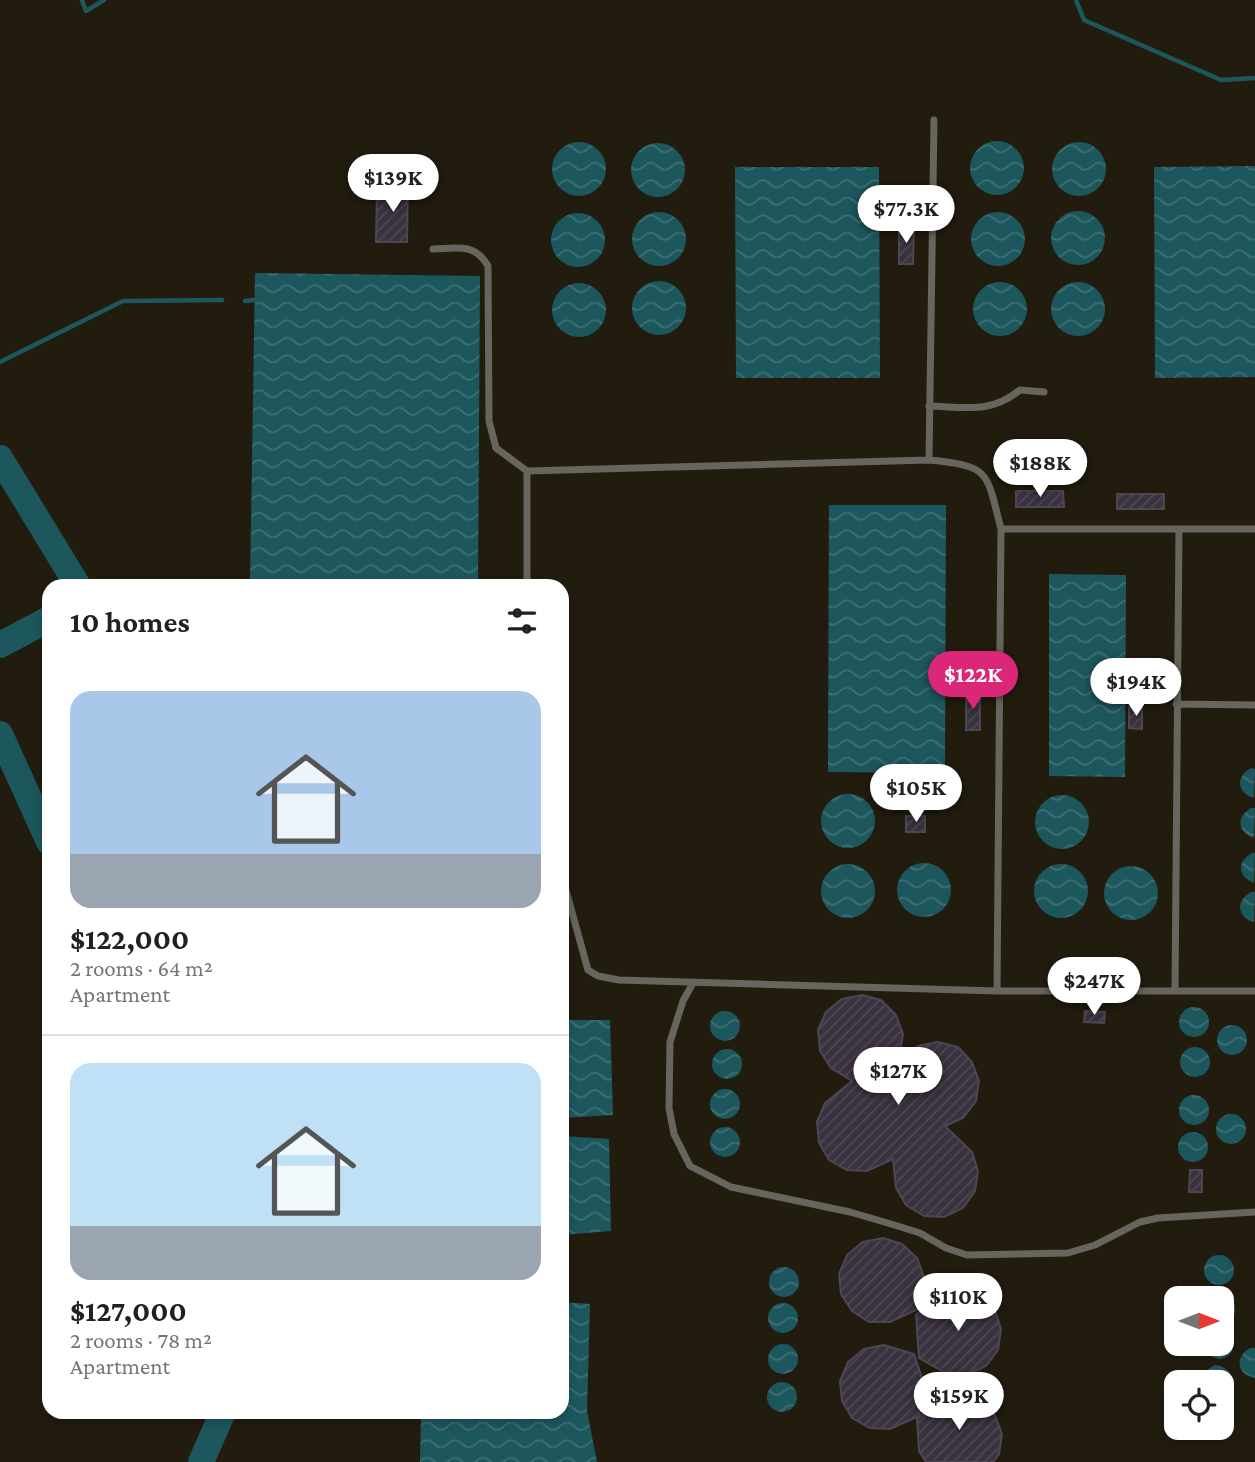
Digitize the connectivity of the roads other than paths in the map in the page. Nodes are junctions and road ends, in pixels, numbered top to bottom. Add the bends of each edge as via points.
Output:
1 (934, 120) dead end
2 (433, 249) dead end
3 (1044, 392) dead end
4 (929, 406) junction
5 (929, 460) junction
6 (527, 471) junction
7 (1001, 529) junction
8 (1179, 529) junction
9 (1255, 529) edge
10 (527, 579) edge
11 (1176, 704) junction
12 (1255, 705) edge
13 (569, 902) edge
14 (693, 982) junction
15 (1255, 990) edge
16 (997, 991) junction
17 (1175, 991) junction
18 (1255, 1212) edge

1 - 4 lane
2 - 6 lane via 466,248 481,254 488,266 489,421 496,447
3 - 4 lane via 1020,390 1004,402 985,407
4 - 5 lane
5 - 6 lane
5 - 7 lane via 964,463 979,470 990,488
6 - 10 lane
7 - 8 lane
7 - 16 lane
8 - 9 lane
8 - 11 lane
11 - 12 lane
11 - 17 lane
13 - 14 lane via 587,970 620,980
14 - 16 lane
14 - 18 lane via 670,1042 669,1108 674,1134 691,1166 731,1187 850,1212 920,1233 967,1255 1068,1253 1158,1217
15 - 17 lane
16 - 17 lane

